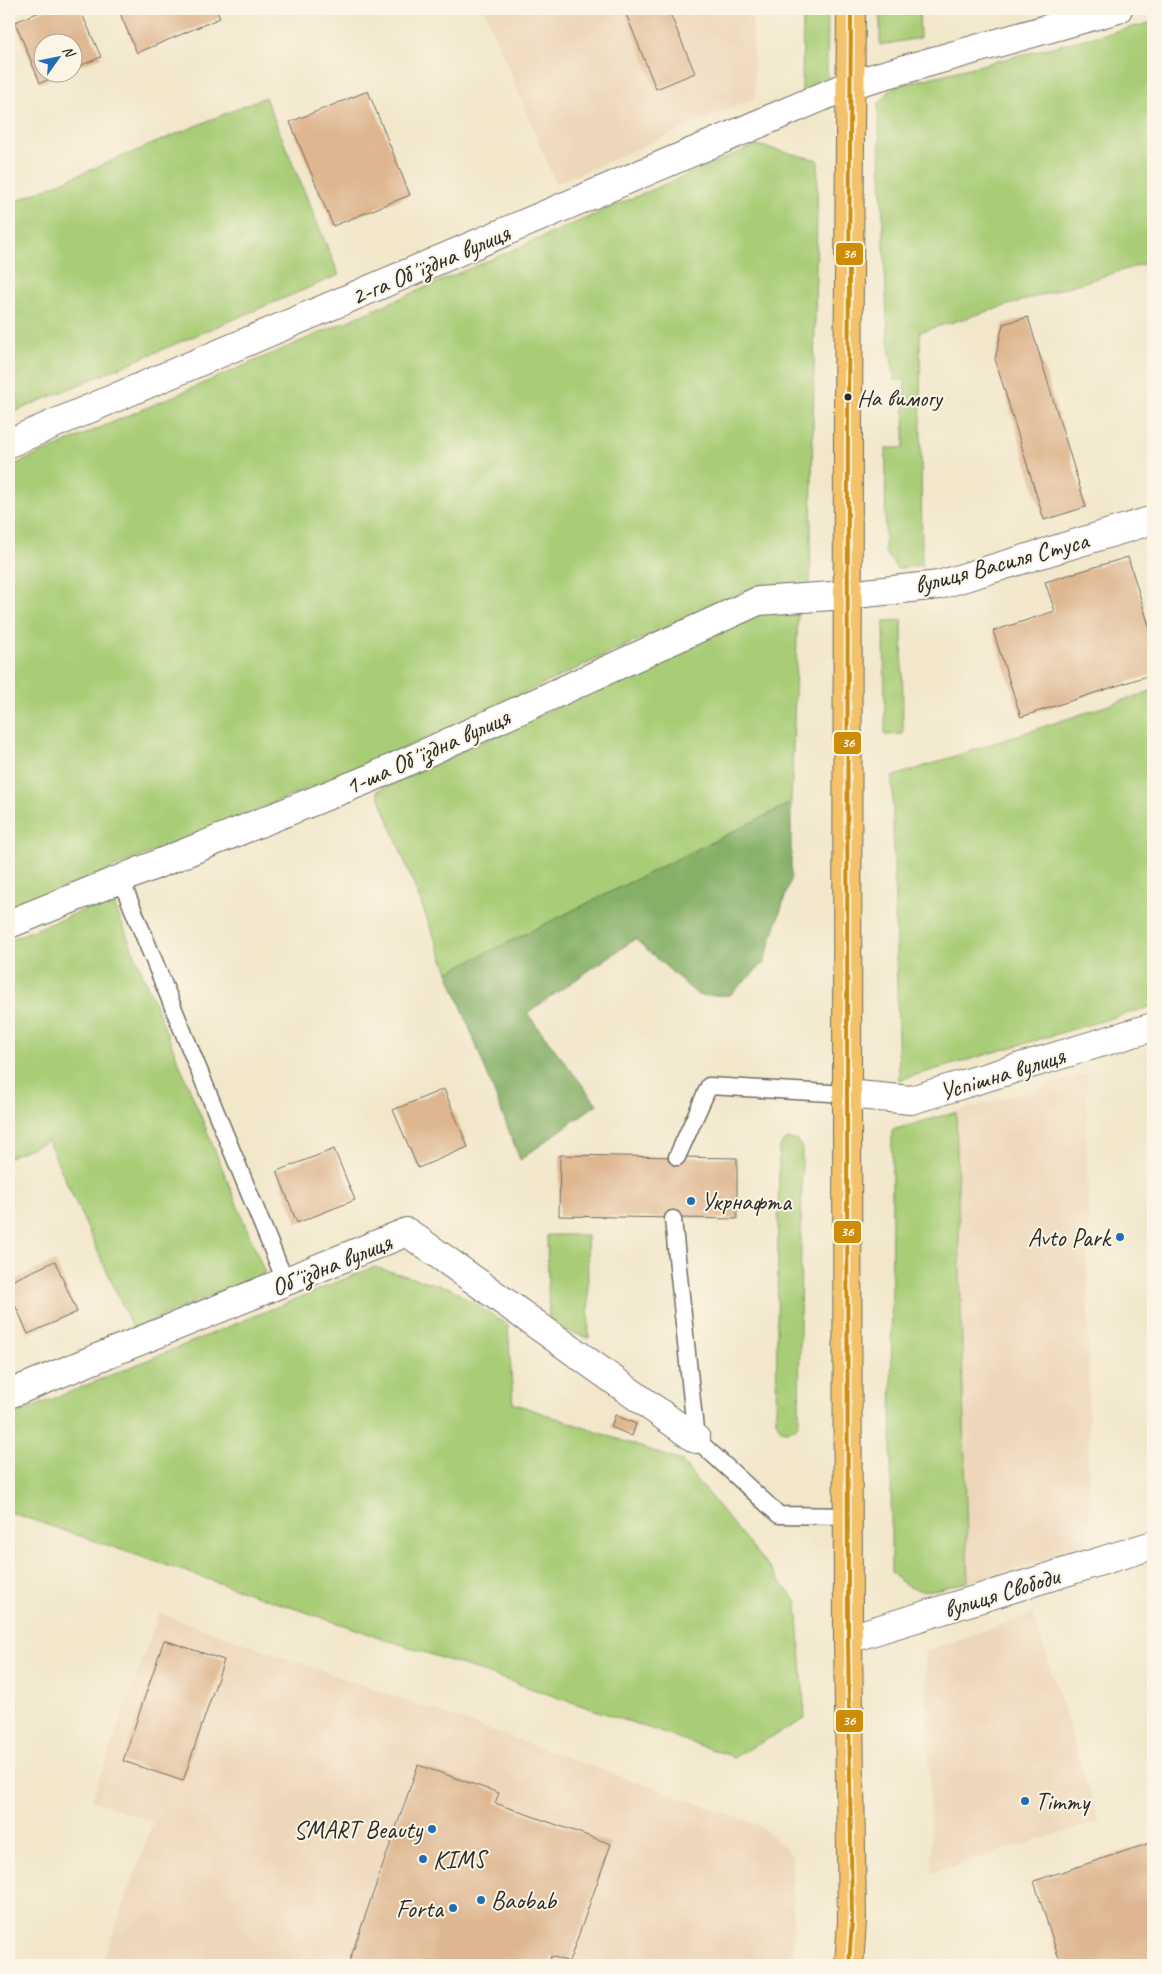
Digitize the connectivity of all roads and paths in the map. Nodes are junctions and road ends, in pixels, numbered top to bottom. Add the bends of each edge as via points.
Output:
1 (851, 9) edge
2 (1118, 9) edge
3 (852, 84) junction
4 (9, 443) edge
5 (1153, 520) edge
6 (847, 595) junction
7 (121, 880) junction
8 (9, 924) edge
9 (1153, 1027) edge
10 (847, 1094) junction
11 (677, 1157) dead end
12 (673, 1219) dead end
13 (286, 1283) junction
14 (9, 1394) edge
15 (696, 1439) junction
16 (848, 1516) junction
17 (1153, 1545) edge
18 (848, 1639) junction
19 (852, 1921) junction
20 (849, 1965) edge
21 (866, 1965) edge

1 - 3 main road
2 - 3 street, 2-га Обʼїздна вулиця
3 - 4 street, 2-га Обʼїздна вулиця
3 - 6 main road
5 - 6 street, вулиця Василя Стуса via 939,584
6 - 7 street, 1-ша Обʼїздна вулиця via 758,601 370,778
6 - 10 main road
7 - 8 street, 1-ша Обʼїздна вулиця
7 - 13 lane
9 - 10 street, Успішна вулиця via 911,1100
10 - 11 lane via 709,1086
10 - 16 main road
12 - 15 lane
13 - 14 street, Обʼїздна вулиця
13 - 15 street, Обʼїздна вулиця via 407,1232
15 - 16 lane via 779,1515
16 - 18 main road
17 - 18 street, вулиця Свободи
18 - 19 main road
19 - 20 main road
19 - 21 main road

